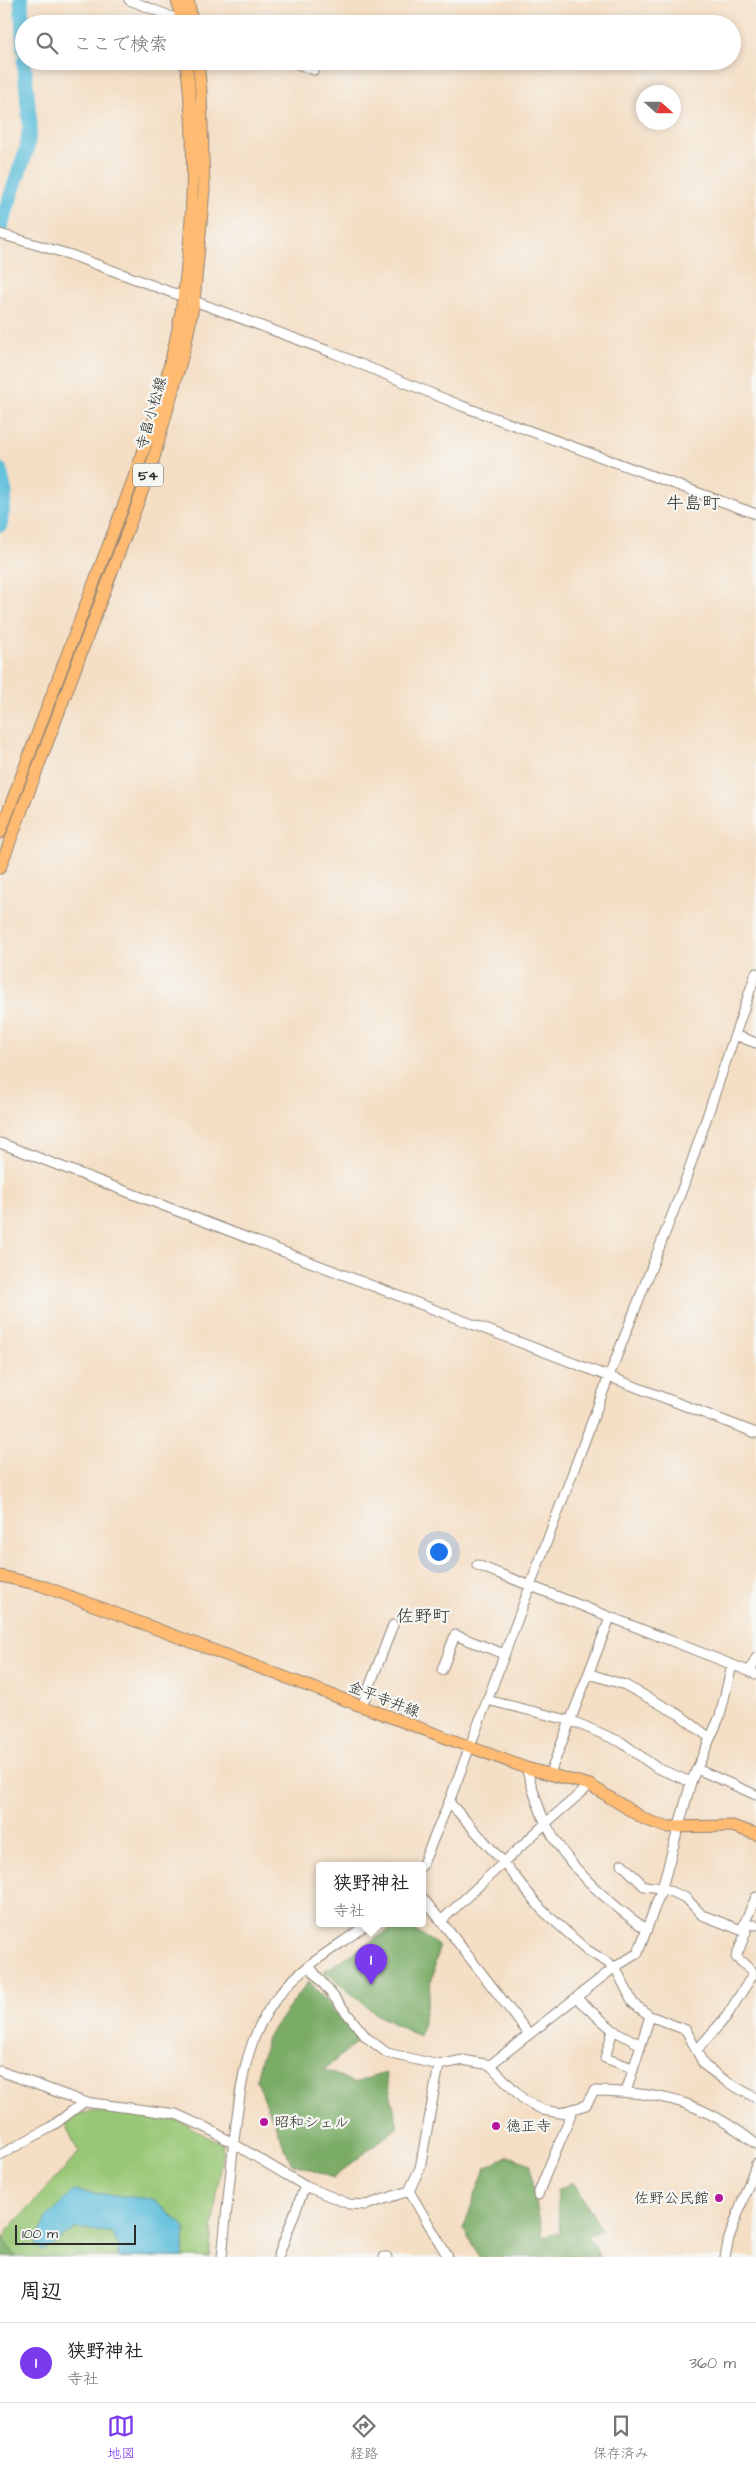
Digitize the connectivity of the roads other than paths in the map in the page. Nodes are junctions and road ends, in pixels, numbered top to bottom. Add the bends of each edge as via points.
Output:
1 (129, 0) edge
2 (177, 0) edge
3 (188, 0) edge
4 (167, 15) edge
5 (184, 15) edge
6 (187, 15) edge
7 (187, 70) edge
8 (199, 70) edge
9 (0, 234) edge
10 (188, 300) junction
11 (756, 514) edge
12 (0, 833) edge
13 (0, 868) edge
14 (756, 973) edge
15 (734, 1035) junction
16 (756, 1043) edge
17 (0, 1143) edge
18 (609, 1376) junction
19 (756, 1433) edge
20 (477, 1565) dead end
21 (0, 1576) edge
22 (530, 1586) junction
23 (610, 1618) junction
24 (393, 1625) dead end
25 (504, 1654) junction
26 (756, 1658) edge
27 (732, 1665) junction
28 (442, 1670) dead end
29 (753, 1672) edge
30 (590, 1674) junction
31 (487, 1700) junction
32 (362, 1706) junction
33 (572, 1721) junction
34 (710, 1738) junction
35 (469, 1748) junction
36 (526, 1768) junction
37 (697, 1769) junction
38 (550, 1773) junction
39 (691, 1782) junction
40 (590, 1785) junction
41 (756, 1796) edge
42 (449, 1802) junction
43 (546, 1823) junction
44 (680, 1826) junction
45 (756, 1834) edge
46 (424, 1862) edge
47 (504, 1863) junction
48 (622, 1864) dead end
49 (662, 1888) junction
50 (756, 1897) edge
51 (426, 1902) edge
52 (442, 1921) junction
53 (756, 1925) edge
54 (363, 1927) edge
55 (745, 1928) junction
56 (646, 1930) junction
57 (308, 1966) junction
58 (615, 1967) junction
59 (754, 1971) edge
60 (576, 1998) junction
61 (650, 2016) junction
62 (613, 2030) junction
63 (529, 2034) junction
64 (639, 2044) junction
65 (697, 2050) junction
66 (439, 2065) junction
67 (490, 2065) junction
68 (632, 2068) junction
69 (0, 2071) edge
70 (626, 2092) junction
71 (756, 2098) edge
72 (84, 2102) junction
73 (572, 2111) junction
74 (234, 2144) junction
75 (756, 2144) edge
76 (0, 2155) edge
77 (756, 2164) edge
78 (305, 2186) junction
79 (409, 2191) junction
80 (538, 2195) dead end
81 (222, 2257) edge
82 (278, 2257) edge
83 (448, 2257) edge
84 (725, 2257) edge

1 - 4 street
2 - 5 main road
3 - 6 main road
7 - 10 main road, 寺畠小松線 / 54 via 193,189
8 - 10 main road, 寺畠小松線 / 54 via 204,189
9 - 10 street via 71,255
10 - 11 street via 331,352 462,406
10 - 12 main road, 寺畠小松線 / 54 via 140,465
10 - 13 main road, 寺畠小松線 / 54 via 185,347 151,468
14 - 15 street
15 - 16 street
15 - 18 street via 683,1187
17 - 18 street
18 - 19 street
18 - 22 street
20 - 22 street
21 - 32 main road, 金平寺井線 via 40,1585
22 - 23 street
22 - 25 street
23 - 27 street
23 - 30 street
24 - 32 street
25 - 28 street via 454,1635
25 - 31 street
26 - 29 street
27 - 29 street
27 - 34 street via 720,1716
30 - 33 street
30 - 34 street via 625,1685 680,1714
31 - 33 street
31 - 35 street
32 - 35 main road, 金平寺井線
33 - 38 street
33 - 39 street via 621,1742 657,1768
34 - 37 street
35 - 36 main road, 金平寺井線
35 - 42 street
36 - 38 main road, 金平寺井線
36 - 43 street
37 - 39 street
37 - 41 street
38 - 40 main road, 金平寺井線
39 - 44 street
40 - 43 street
40 - 44 main road, 金平寺井線 via 644,1818 666,1827
42 - 46 street
42 - 47 street
43 - 47 street
43 - 56 street via 578,1872
44 - 45 main road, 金平寺井線 via 732,1826
44 - 49 street
47 - 52 street
47 - 58 street via 542,1910 587,1950
48 - 49 street via 644,1886
49 - 55 street via 686,1898 702,1915
49 - 56 street
50 - 55 street
51 - 52 street
52 - 63 street
53 - 55 street
54 - 57 street
55 - 59 street via 736,1957
56 - 58 street via 638,1953
57 - 66 street via 366,2037 387,2053
57 - 74 street via 274,2002 259,2022 250,2043
58 - 60 street
58 - 61 street via 633,2002
59 - 65 street via 726,2017
60 - 62 street
60 - 63 street
61 - 64 street
61 - 65 street via 686,2030
62 - 64 street
62 - 68 street via 605,2058
63 - 67 street
64 - 68 street
65 - 71 street via 704,2064 714,2073
66 - 67 street via 463,2060
66 - 79 street via 420,2168
67 - 73 street via 524,2100 543,2110
68 - 70 street
69 - 72 street
70 - 73 street via 594,2091 586,2106
70 - 75 street via 668,2098 698,2107 730,2124
72 - 74 street via 176,2114
72 - 76 street via 51,2127
73 - 80 street
74 - 78 street
74 - 81 street
77 - 84 street
78 - 79 street via 349,2204 366,2205
78 - 82 street
79 - 83 street

